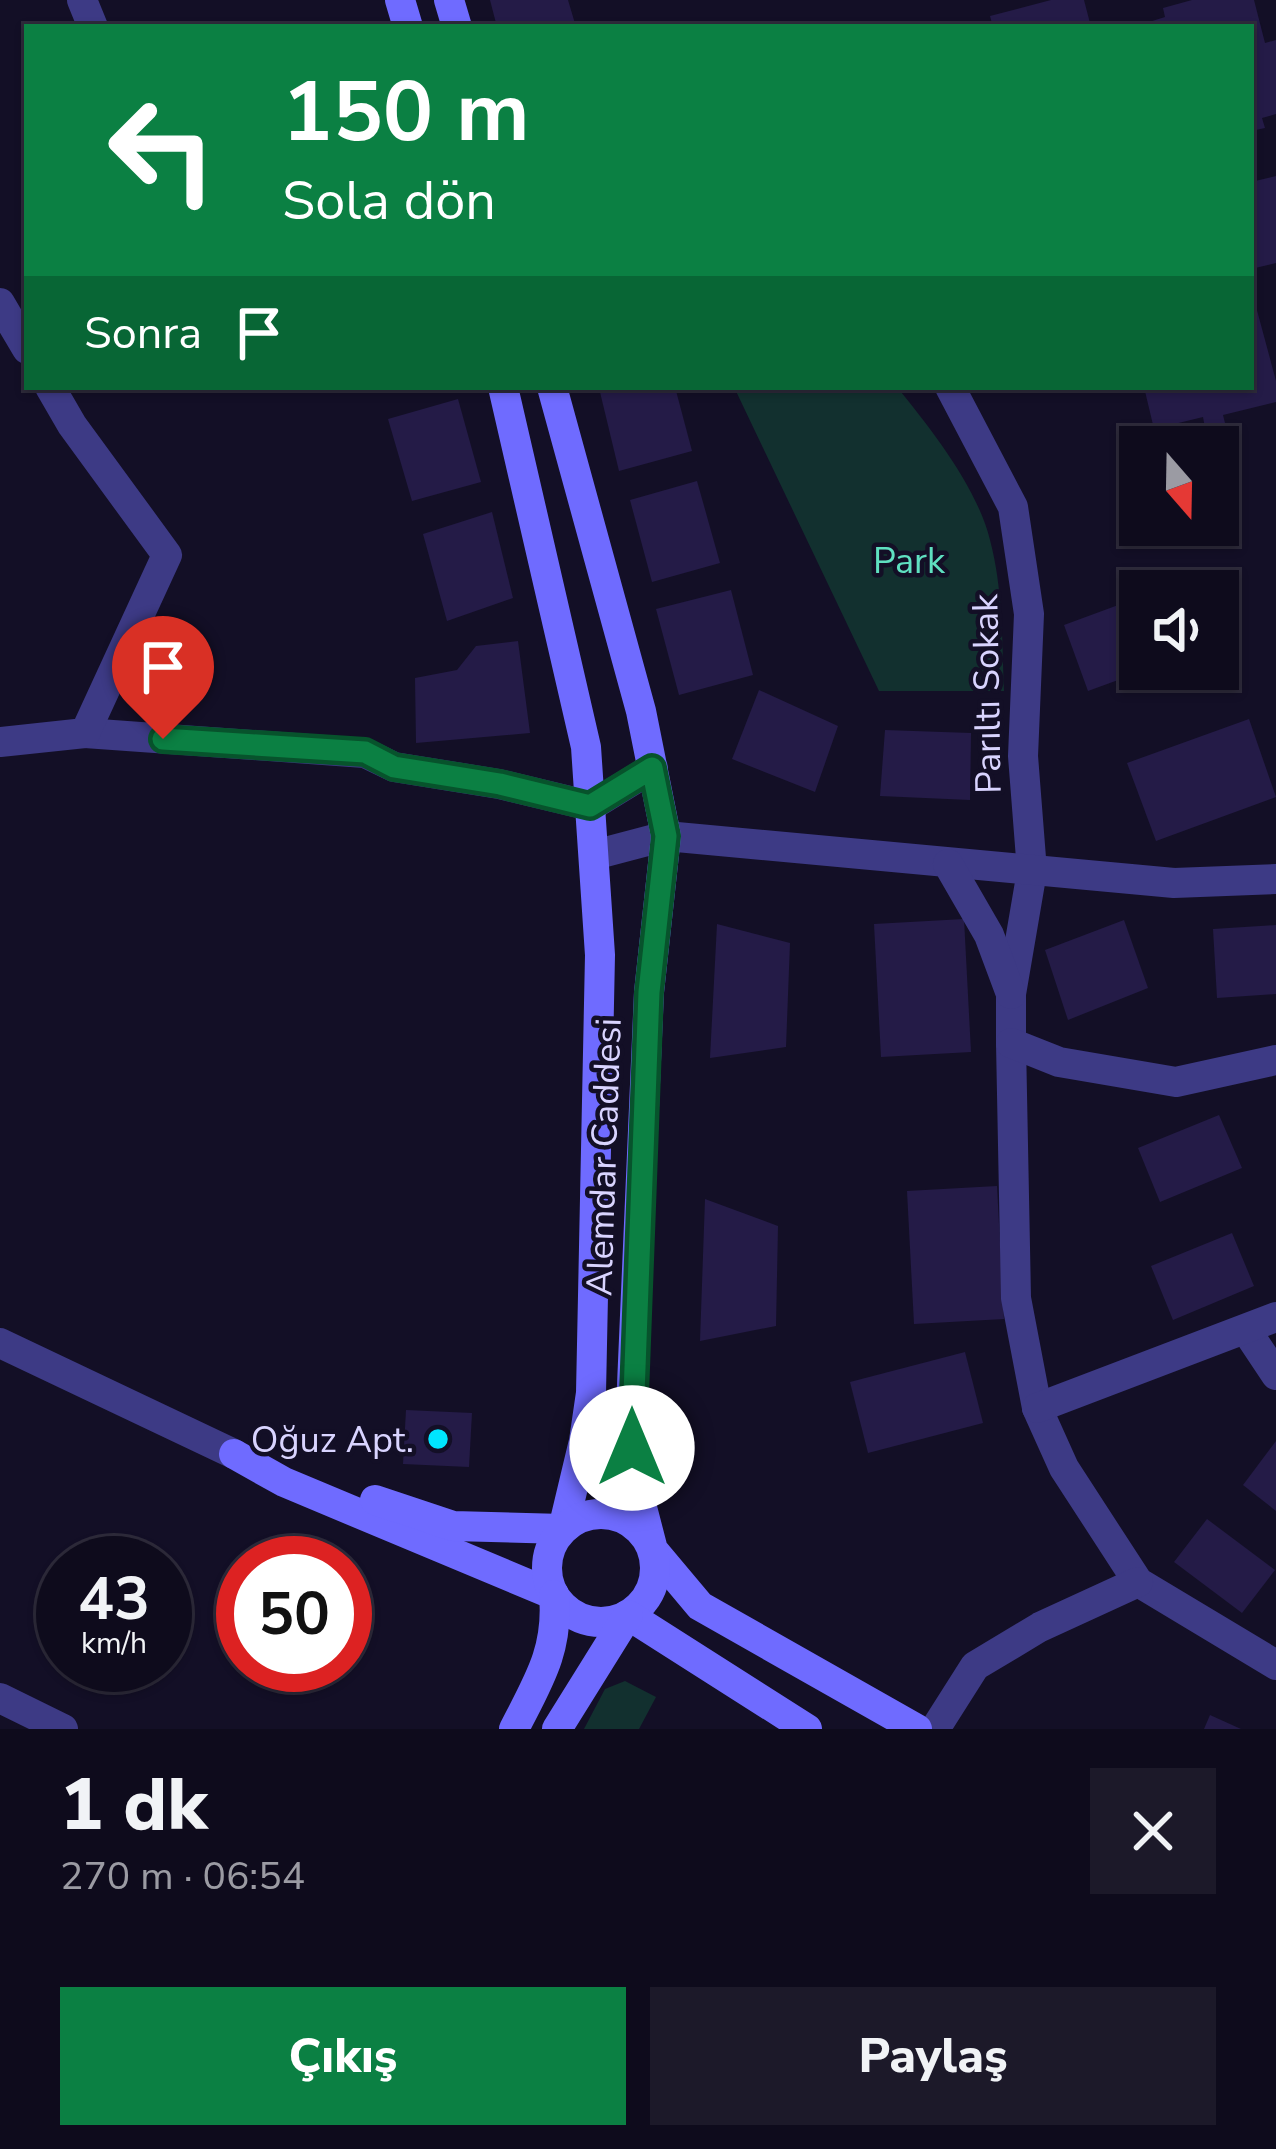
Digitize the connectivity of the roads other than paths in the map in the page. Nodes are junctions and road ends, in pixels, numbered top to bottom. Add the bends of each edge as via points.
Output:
1 (0, 303) edge
2 (24, 344) edge
3 (52, 390) edge
4 (504, 390) edge
5 (553, 390) edge
6 (952, 390) edge
7 (85, 733) junction
8 (0, 742) edge
9 (652, 768) junction
10 (590, 806) junction
11 (666, 836) junction
12 (594, 855) junction
13 (948, 864) junction
14 (1032, 871) junction
15 (1276, 879) edge
16 (1011, 994) junction
17 (1011, 1043) junction
18 (1276, 1060) edge
19 (1276, 1317) edge
20 (1246, 1330) junction
21 (0, 1342) edge
22 (1276, 1375) edge
23 (1036, 1408) junction
24 (234, 1454) joint
25 (284, 1481) junction
26 (563, 1529) junction
27 (653, 1550) junction
28 (1138, 1582) junction
29 (554, 1595) junction
30 (628, 1616) junction
31 (1276, 1665) edge
32 (0, 1698) edge
33 (64, 1729) edge
34 (514, 1729) edge
35 (557, 1729) edge
36 (807, 1729) edge
37 (917, 1729) edge
38 (935, 1729) edge

1 - 2 street
3 - 7 street via 167,555
4 - 10 main road, Alemdar Caddesi via 586,747
5 - 9 main road, Alemdar Caddesi
6 - 14 street, Parıltı Sokak via 1013,507 1029,614 1023,757
7 - 8 street
7 - 10 street via 365,752 394,767
9 - 10 street
9 - 11 main road, Alemdar Caddesi
10 - 12 main road, Alemdar Caddesi
11 - 12 street
11 - 13 street
11 - 27 main road, Alemdar Caddesi via 649,992 631,1408
12 - 26 main road, Alemdar Caddesi via 600,955 591,1393
13 - 14 street
13 - 16 street
14 - 15 street via 1174,883
14 - 16 street, Parıltı Sokak
16 - 17 street
17 - 18 street via 1059,1062 1176,1082
17 - 23 street via 1016,1298
19 - 20 street
20 - 22 street
20 - 23 street
21 - 24 street
23 - 28 street via 1064,1468
24 - 25 main road
25 - 26 main road via 345,1490 453,1526
25 - 29 main road
26 - 27 main road via 614,1515
26 - 29 main road via 548,1554
27 - 30 main road via 652,1587
27 - 37 main road, Alemdar Caddesi via 700,1606
28 - 31 street
28 - 38 street via 976,1666
29 - 30 main road via 579,1618
29 - 34 main road via 552,1648
30 - 35 main road
30 - 36 main road
32 - 33 street

